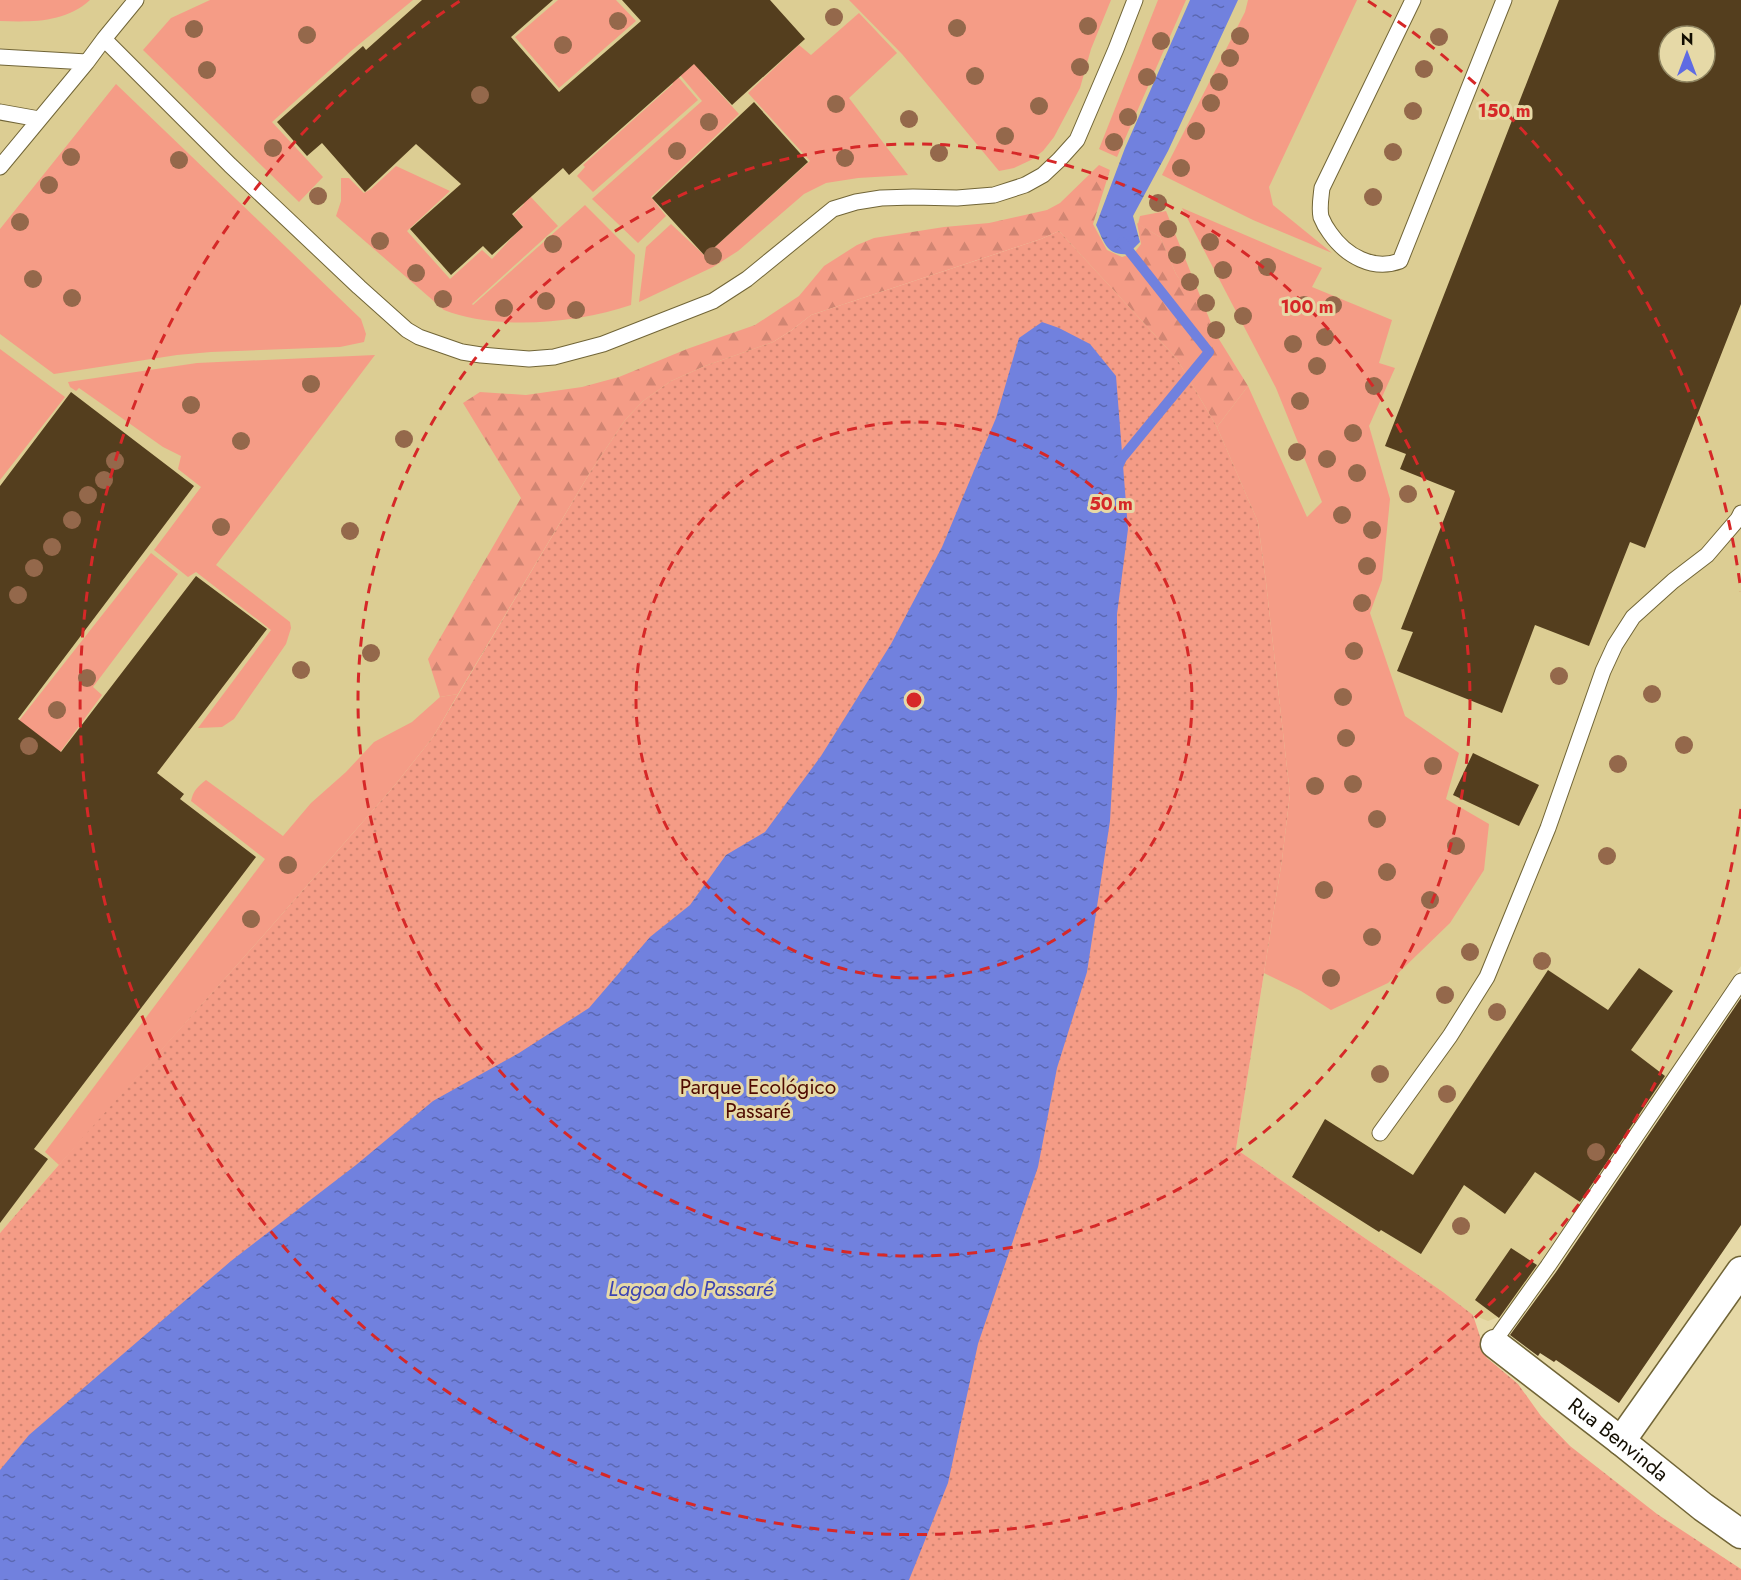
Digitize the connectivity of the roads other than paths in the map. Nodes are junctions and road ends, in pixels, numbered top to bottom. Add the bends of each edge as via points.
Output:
1 (136, 0) edge
2 (1135, 0) edge
3 (1413, 0) edge
4 (1504, 0) edge
5 (104, 39) junction
6 (0, 57) edge
7 (87, 62) junction
8 (0, 112) edge
9 (39, 119) junction
10 (0, 167) edge
11 (1741, 513) edge
12 (1741, 981) edge
13 (1380, 1133) dead end
14 (1741, 1271) edge
15 (1495, 1344) joint
16 (1621, 1441) junction
17 (1741, 1534) edge

1 - 5 lane
2 - 5 lane via 1077,140 1034,180 994,195 881,198 833,209 747,279 713,301 603,344 554,357 529,359 462,352 407,330 238,172
3 - 4 lane via 1322,188 1321,217 1328,230 1362,261 1400,261
5 - 7 lane
6 - 7 lane
7 - 9 lane
8 - 9 lane
9 - 10 lane
11 - 13 lane via 1707,555 1633,617 1615,645 1548,828 1487,977
12 - 15 lane
14 - 16 street
15 - 16 street, Rua Benvinda
16 - 17 street, Rua Benvinda

